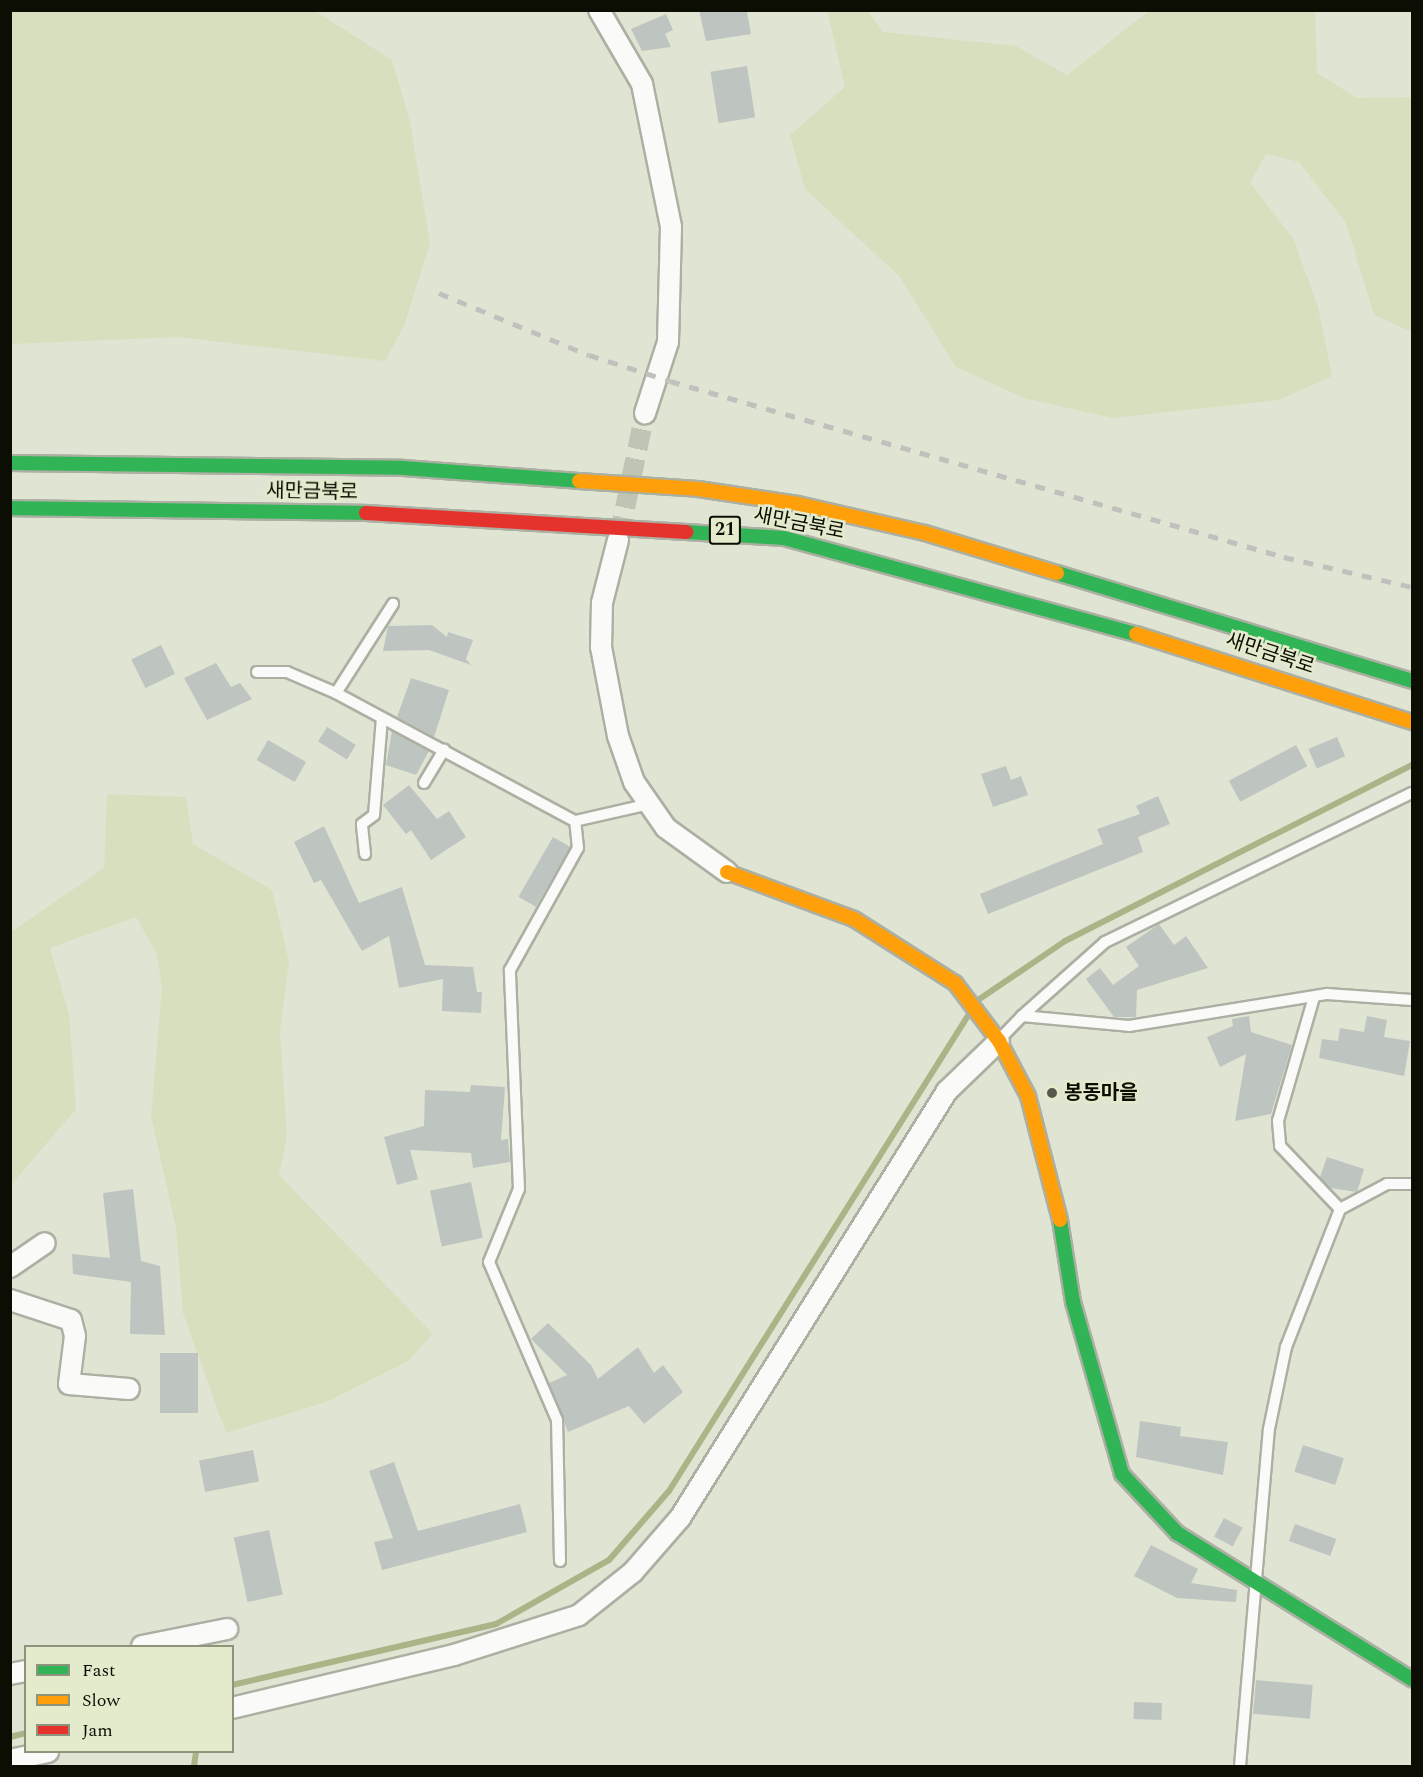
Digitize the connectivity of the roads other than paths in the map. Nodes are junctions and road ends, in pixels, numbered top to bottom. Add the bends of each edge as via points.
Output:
1 (599, 10) edge
2 (645, 413) tunnel mouth
3 (10, 463) edge
4 (10, 508) edge
5 (618, 540) tunnel mouth
6 (393, 604) dead end
7 (257, 672) dead end
8 (1413, 681) edge
9 (336, 693) junction
10 (382, 718) junction
11 (1413, 722) edge
12 (444, 750) junction
13 (424, 783) dead end
14 (1413, 793) edge
15 (649, 804) junction
16 (575, 821) junction
17 (365, 854) dead end
18 (727, 872) joint
19 (1314, 997) junction
20 (1413, 1000) edge
21 (1022, 1016) junction
22 (999, 1041) junction
23 (1413, 1184) edge
24 (1340, 1209) junction
25 (45, 1243) dead end
26 (10, 1267) edge
27 (10, 1300) edge
28 (129, 1389) dead end
29 (560, 1561) dead end
30 (1254, 1581) junction
31 (227, 1629) dead end
32 (151, 1645) edge
33 (1413, 1678) edge
34 (234, 1707) edge
35 (43, 1753) edge
36 (10, 1760) edge
37 (1240, 1767) edge

1 - 2 street via 642,84 671,227 668,342
3 - 8 main road, 새만금북로 / 21 via 403,468 698,489 776,501 925,533
4 - 11 main road, 새만금북로 / 21 via 402,513 784,538 1185,647
5 - 15 street via 602,603 601,647 618,736 634,782
6 - 9 lane
7 - 9 lane via 287,672
9 - 10 lane
10 - 12 lane
10 - 17 lane via 374,815 362,824
12 - 13 lane
12 - 16 lane
14 - 21 lane via 1105,942
15 - 16 lane
15 - 18 street via 666,828
16 - 29 lane via 578,848 510,970 519,1189 489,1262 557,1420
18 - 22 main road via 854,919 955,983
19 - 20 lane
19 - 21 lane via 1129,1026
19 - 24 lane via 1278,1121 1280,1146
21 - 22 lane
22 - 30 main road via 1028,1096 1056,1193 1074,1302 1122,1474 1177,1533
22 - 34 street via 947,1091 680,1518 633,1572 579,1615 454,1655
23 - 24 lane via 1387,1184
24 - 30 lane via 1286,1347 1269,1430
25 - 26 street
27 - 28 street via 71,1320 75,1336 69,1384
30 - 33 main road
30 - 37 lane
31 - 32 street
35 - 36 street

